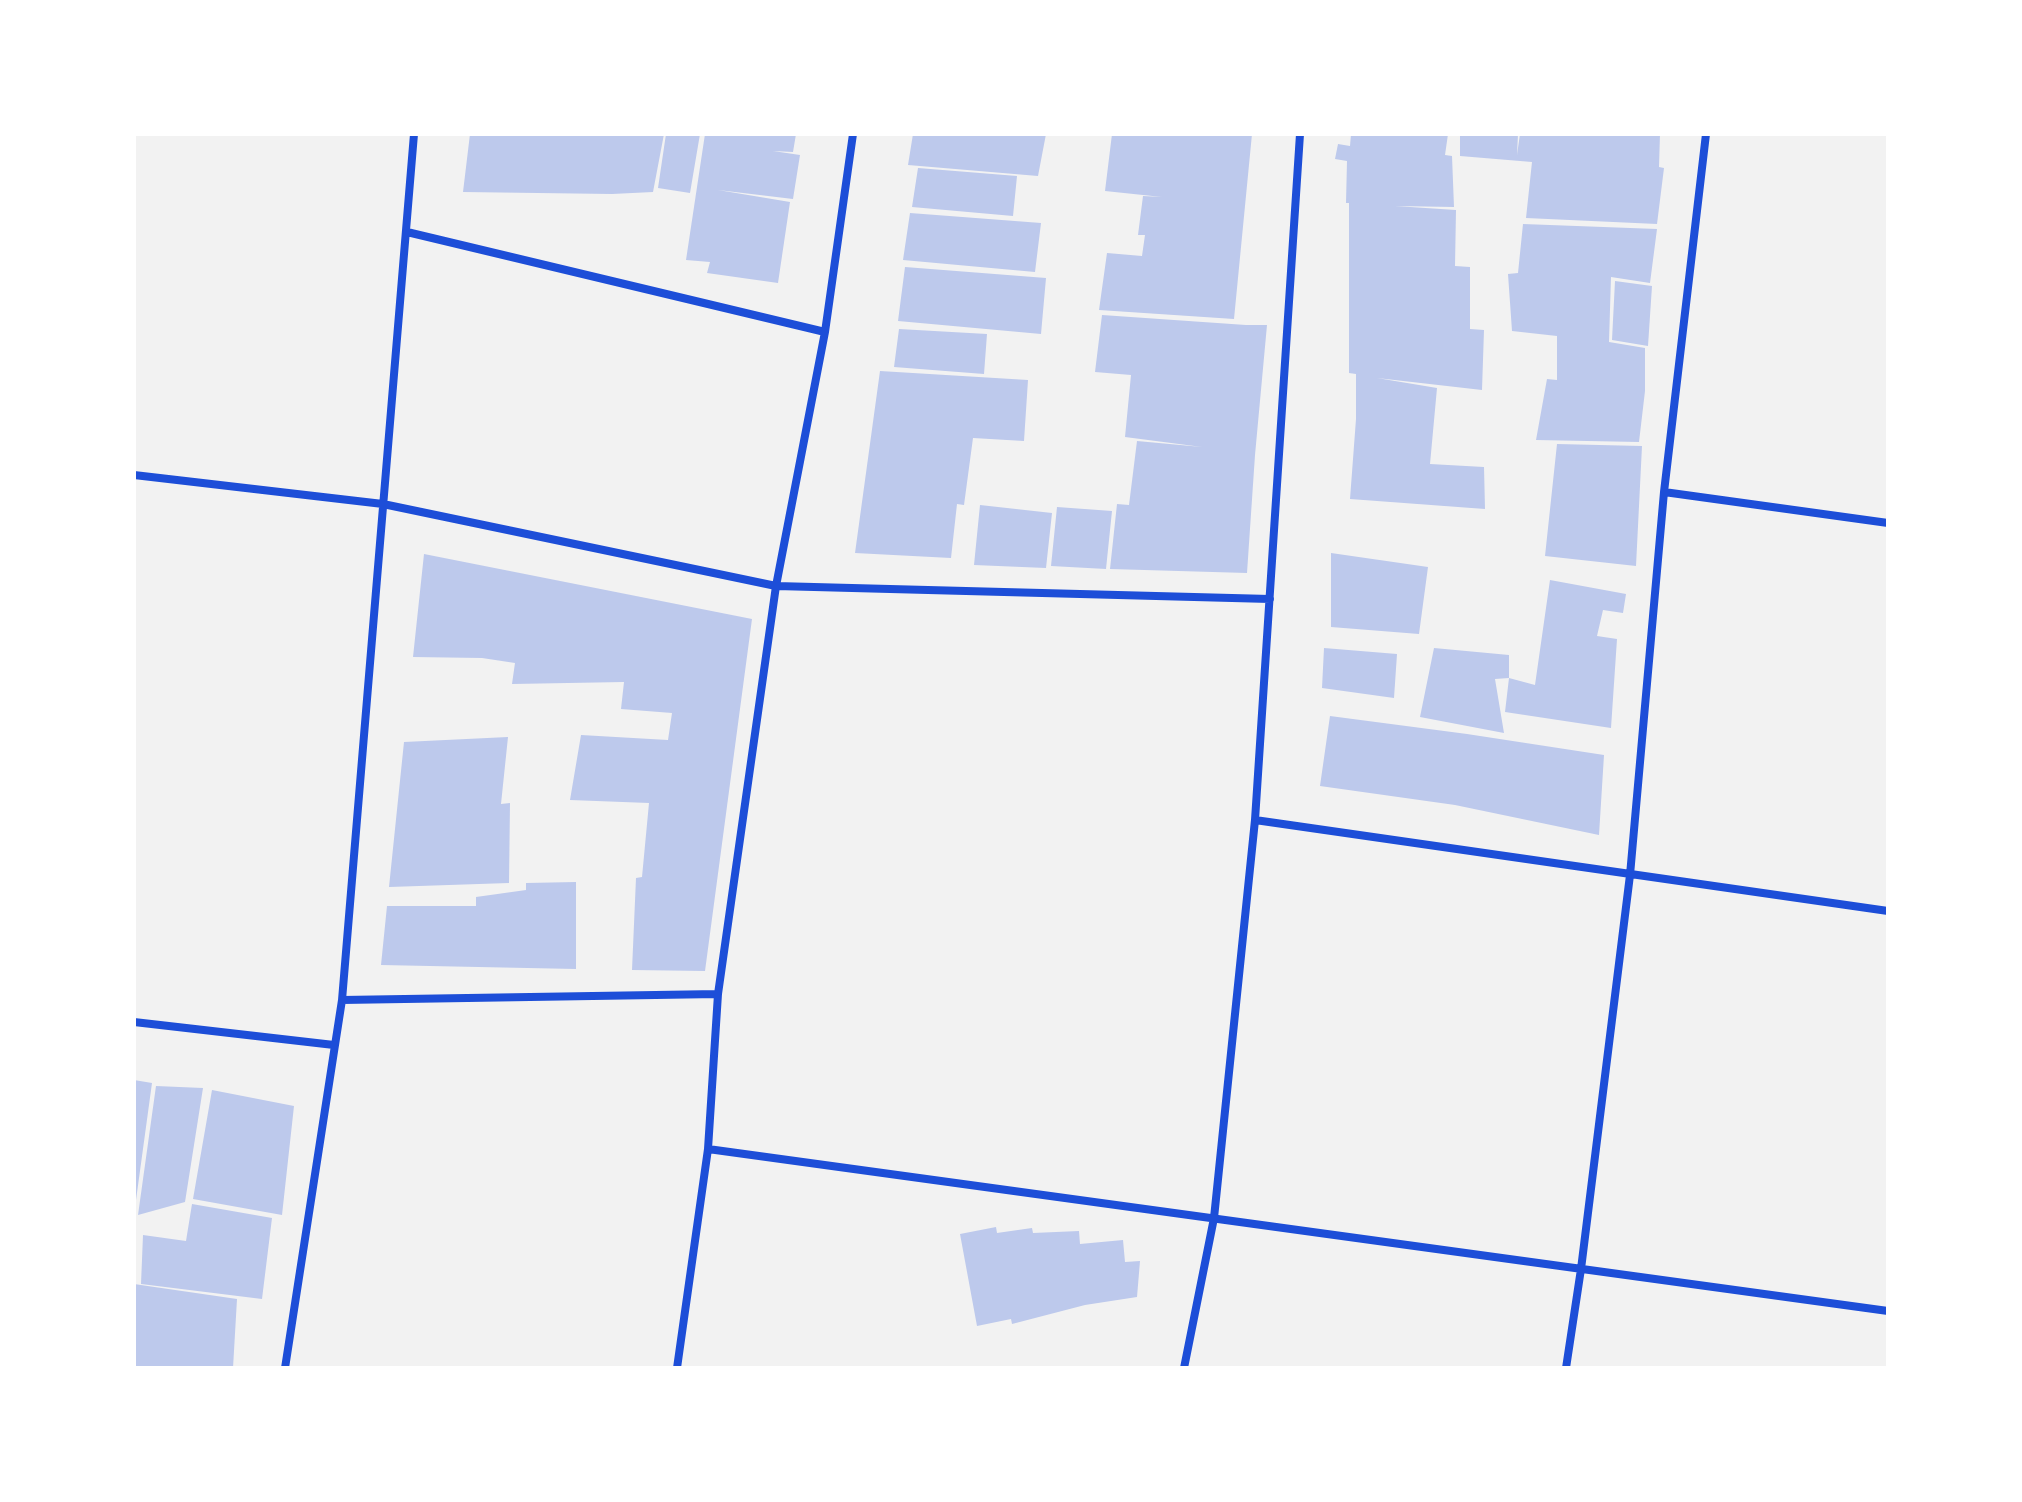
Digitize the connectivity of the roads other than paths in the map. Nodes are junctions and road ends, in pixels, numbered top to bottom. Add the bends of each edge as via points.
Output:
1 (414, 134) edge
2 (853, 134) edge
3 (1300, 134) edge
4 (1706, 134) edge
5 (407, 232) junction
6 (825, 332) junction
7 (134, 475) edge
8 (1664, 492) junction
9 (383, 504) junction
10 (1888, 523) edge
11 (776, 586) junction
12 (1270, 599) junction
13 (1255, 820) junction
14 (1630, 875) junction
15 (1888, 911) edge
16 (718, 994) junction
17 (342, 1000) junction
18 (134, 1022) edge
19 (334, 1045) junction
20 (708, 1149) junction
21 (1214, 1218) junction
22 (1581, 1269) junction
23 (1888, 1311) edge
24 (285, 1368) edge
25 (677, 1368) edge
26 (1184, 1368) edge
27 (1566, 1368) edge

1 - 5 street
2 - 6 street
3 - 12 street
4 - 8 street
5 - 6 street
5 - 9 street
6 - 11 street
7 - 9 street
8 - 10 street
8 - 14 street
9 - 11 street
9 - 17 street
11 - 12 street
11 - 16 street
12 - 13 street
13 - 14 street
13 - 21 street
14 - 15 street
14 - 22 street
16 - 17 street
16 - 20 street
17 - 19 street
18 - 19 street
19 - 24 street
20 - 21 street
20 - 25 street
21 - 22 street
21 - 26 street
22 - 23 street
22 - 27 street

